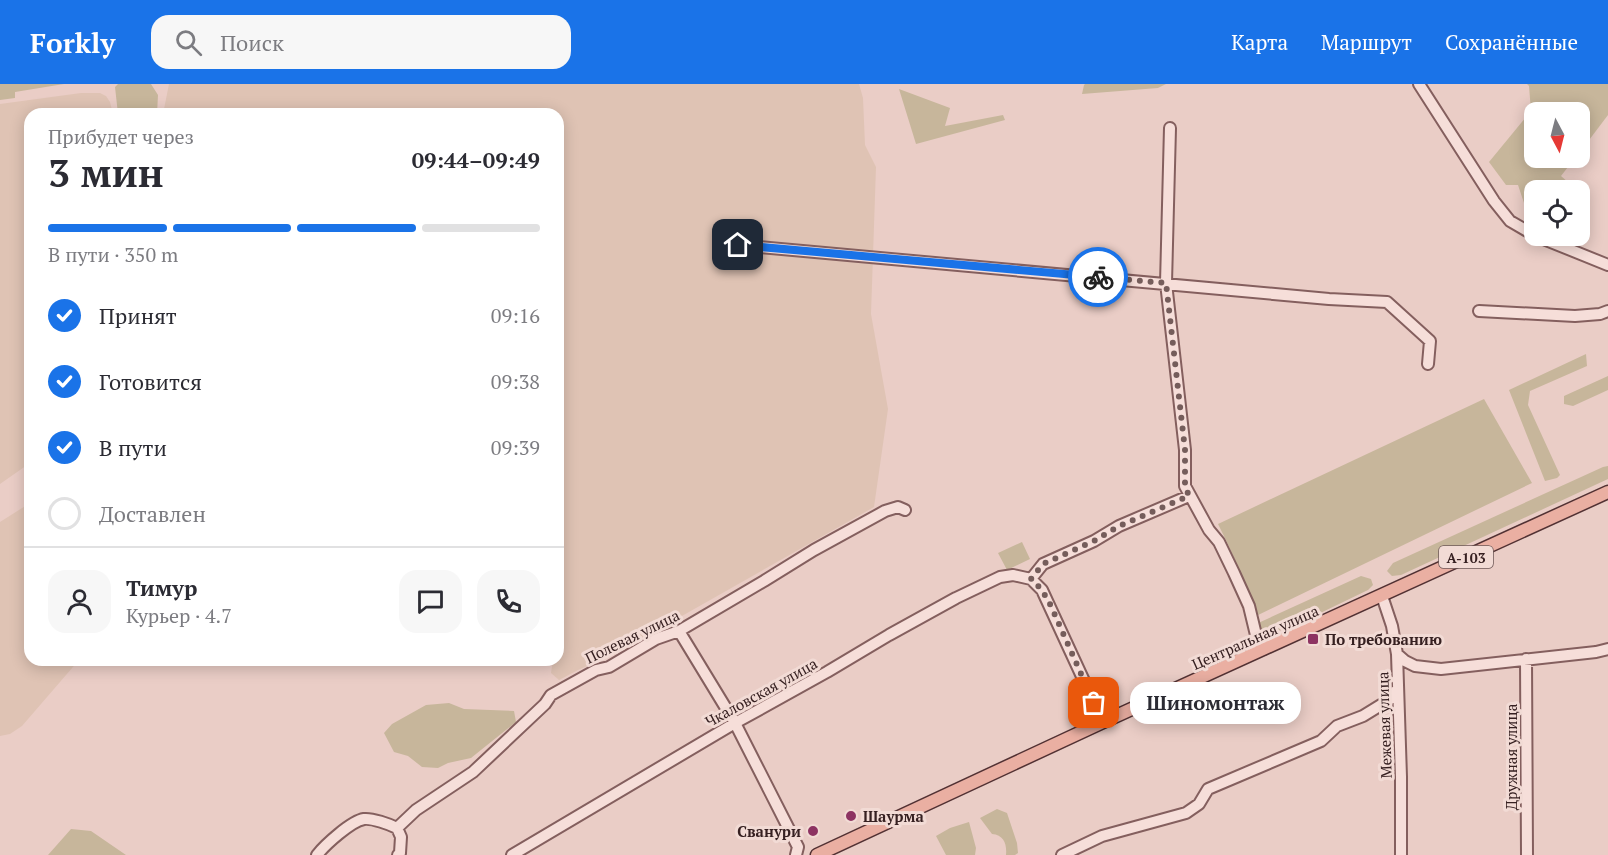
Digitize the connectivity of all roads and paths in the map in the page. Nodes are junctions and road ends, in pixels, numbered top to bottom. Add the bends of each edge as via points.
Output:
1 (1419, 84) edge
2 (1170, 128) dead end
3 (1524, 229) edge
4 (738, 245) dead end
5 (1562, 246) edge
6 (1608, 265) edge
7 (1166, 283) junction
8 (1479, 311) dead end
9 (1608, 311) edge
10 (1428, 364) dead end
11 (1608, 492) edge
12 (1189, 496) junction
13 (905, 510) dead end
14 (1031, 579) junction
15 (1382, 596) junction
16 (679, 631) junction
17 (1608, 649) edge
18 (1264, 650) junction
19 (1397, 654) junction
20 (1526, 659) junction
21 (1398, 688) junction
22 (1103, 722) junction
23 (735, 723) junction
24 (397, 828) junction
25 (401, 854) edge
26 (317, 855) edge
27 (512, 855) edge
28 (796, 855) edge
29 (817, 855) edge
30 (1062, 855) edge
31 (1401, 855) edge
32 (1527, 855) edge

1 - 3 street via 1494,201 1510,221
2 - 7 street
4 - 7 street
5 - 6 street
7 - 10 street via 1387,302 1430,341
7 - 12 street
8 - 9 street via 1575,316
11 - 15 main road, Центральная улица / А-103
12 - 14 street via 1043,564
12 - 18 street via 1219,542 1249,606
13 - 16 street, Полевая улица via 898,507 885,511
14 - 22 street via 1051,606
14 - 23 street, Чкаловская улица via 1013,575 1000,578 956,598
15 - 18 main road, Центральная улица / А-103
15 - 19 street, Межевая улица
16 - 23 street
16 - 24 street, Полевая улица via 656,639 552,695 473,772 416,810
17 - 20 street
18 - 22 main road, Центральная улица / А-103
19 - 20 street via 1415,666 1441,669
19 - 21 street, Межевая улица
20 - 32 street, Дружная улица
21 - 30 street via 1389,700 1337,726 1321,741 1208,789 1199,804 1186,813 1102,836
21 - 31 street, Межевая улица
22 - 29 main road, Центральная улица / А-103
23 - 27 street, Чкаловская улица
23 - 28 street via 798,847
24 - 25 street
24 - 26 street via 365,819 333,838

